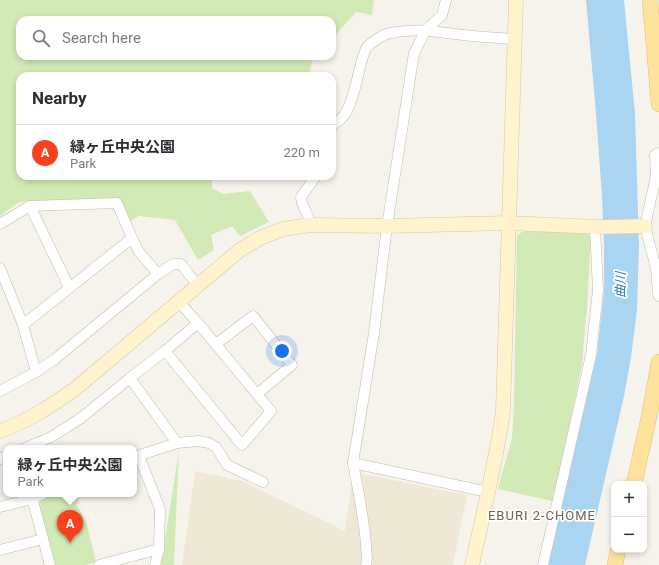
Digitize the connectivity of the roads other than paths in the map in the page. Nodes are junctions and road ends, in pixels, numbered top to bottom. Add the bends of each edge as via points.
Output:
1 (446, 0) edge
2 (516, 0) edge
3 (650, 0) edge
4 (426, 30) junction
5 (514, 39) junction
6 (659, 104) edge
7 (336, 123) edge
8 (659, 153) edge
9 (313, 180) edge
10 (30, 206) junction
11 (0, 224) edge
12 (310, 224) junction
13 (508, 224) junction
14 (387, 226) junction
15 (646, 226) junction
16 (597, 227) junction
17 (132, 238) junction
18 (0, 268) edge
19 (158, 274) junction
20 (198, 286) junction
21 (69, 287) junction
22 (659, 296) edge
23 (179, 302) junction
24 (198, 323) junction
25 (23, 324) junction
26 (216, 344) junction
27 (165, 351) junction
28 (659, 362) edge
29 (36, 372) junction
30 (130, 378) junction
31 (0, 391) edge
32 (257, 394) junction
33 (0, 431) edge
34 (177, 443) junction
35 (32, 445) edge
36 (137, 456) edge
37 (137, 458) edge
38 (353, 463) junction
39 (635, 481) edge
40 (263, 482) dead end
41 (488, 492) junction
42 (29, 497) edge
43 (32, 497) edge
44 (0, 507) edge
45 (43, 539) junction
46 (159, 549) junction
47 (0, 550) edge
48 (617, 553) edge
49 (50, 565) edge
50 (99, 565) edge
51 (155, 565) edge
52 (366, 565) edge
53 (472, 565) edge
54 (542, 565) edge
55 (615, 565) edge

1 - 4 street via 442,15
2 - 5 street
3 - 6 main road
4 - 5 street
4 - 7 street via 386,34 367,48 351,102 346,114
4 - 14 street via 414,53
5 - 13 street
8 - 15 street via 656,155 656,176
9 - 12 street via 301,197
10 - 11 street
10 - 17 street via 117,203
10 - 21 street
12 - 14 street
12 - 20 street via 260,238 240,250
13 - 14 street
13 - 16 street
13 - 41 street via 503,411
14 - 38 street via 374,333
15 - 16 street
15 - 22 street via 656,268
16 - 54 street via 598,290 591,355
17 - 19 street via 139,252
17 - 21 street
18 - 25 street
19 - 20 street via 173,264 181,264
19 - 29 street
20 - 23 street
21 - 25 street
23 - 24 street
23 - 33 street via 75,389 31,417
24 - 26 street
24 - 27 street
25 - 29 street
26 - 32 street
26 - 32 street via 253,316 292,366
27 - 30 street
27 - 32 street via 242,445 271,411
28 - 39 main road
29 - 31 street
30 - 34 street
30 - 35 street via 81,418
34 - 36 street
34 - 40 street via 209,443 216,447 227,465
37 - 46 street via 160,509
38 - 41 street
38 - 52 street via 365,533
41 - 53 street
42 - 44 street
43 - 45 street
45 - 47 street
45 - 49 street
46 - 50 street
46 - 51 street
48 - 55 main road

